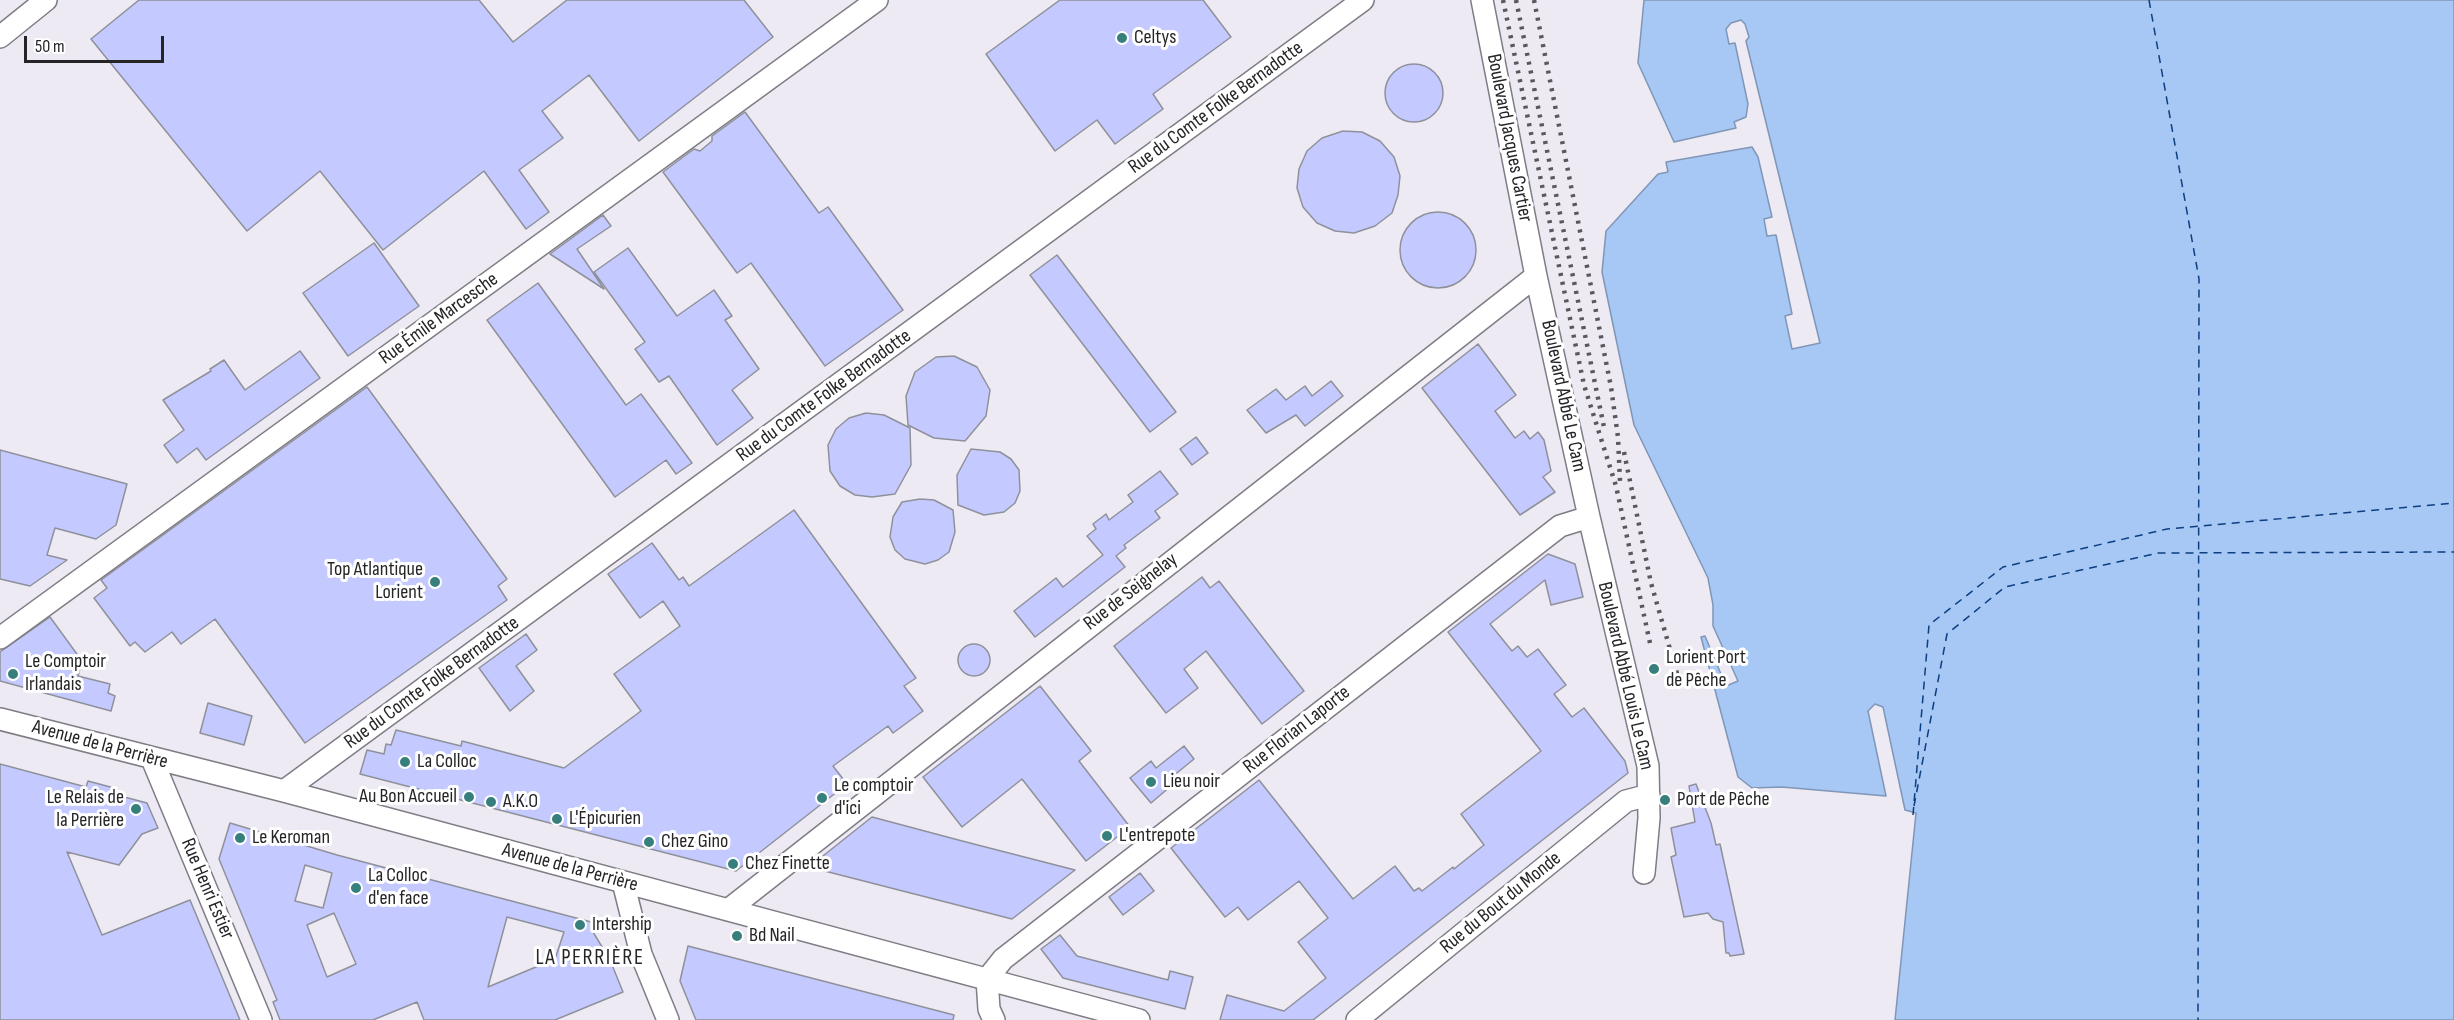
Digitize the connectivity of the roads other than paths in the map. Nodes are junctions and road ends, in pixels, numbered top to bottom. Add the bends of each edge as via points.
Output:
1 (46, 0) edge
2 (877, 0) edge
3 (1363, 0) edge
4 (1482, 0) edge
5 (0, 37) edge
6 (1536, 276) junction
7 (1589, 517) junction
8 (0, 638) edge
9 (0, 719) edge
10 (152, 759) junction
11 (284, 791) junction
12 (1649, 795) junction
13 (1644, 873) dead end
14 (623, 882) junction
15 (728, 910) junction
16 (987, 979) junction
17 (261, 1020) edge
18 (668, 1020) edge
19 (994, 1020) edge
20 (1139, 1020) edge
21 (1357, 1020) edge

1 - 5 street
2 - 8 street, Rue Émile Marcesche
3 - 11 street, Rue du Comte Folke Bernadotte
4 - 6 street, Boulevard Jacques Cartier
6 - 7 street, Boulevard Abbé Le Cam
6 - 15 street, Rue de Seignelay
7 - 12 street, Boulevard Abbé Louis Le Cam via 1648,766
7 - 16 street, Rue Florian Laporte via 1560,526 1003,959
9 - 10 street, Avenue de la Perrière
10 - 11 street, Avenue de la Perrière
10 - 17 street, Rue Henri Estier
11 - 14 street, Avenue de la Perrière
12 - 13 street, Boulevard Abbé Louis Le Cam
12 - 21 street, Rue du Bout du Monde via 1626,801
14 - 15 street, Avenue de la Perrière
14 - 18 street via 640,954
15 - 16 street, Avenue de la Perrière
16 - 19 street via 989,1009
16 - 20 street, Avenue de la Perrière

